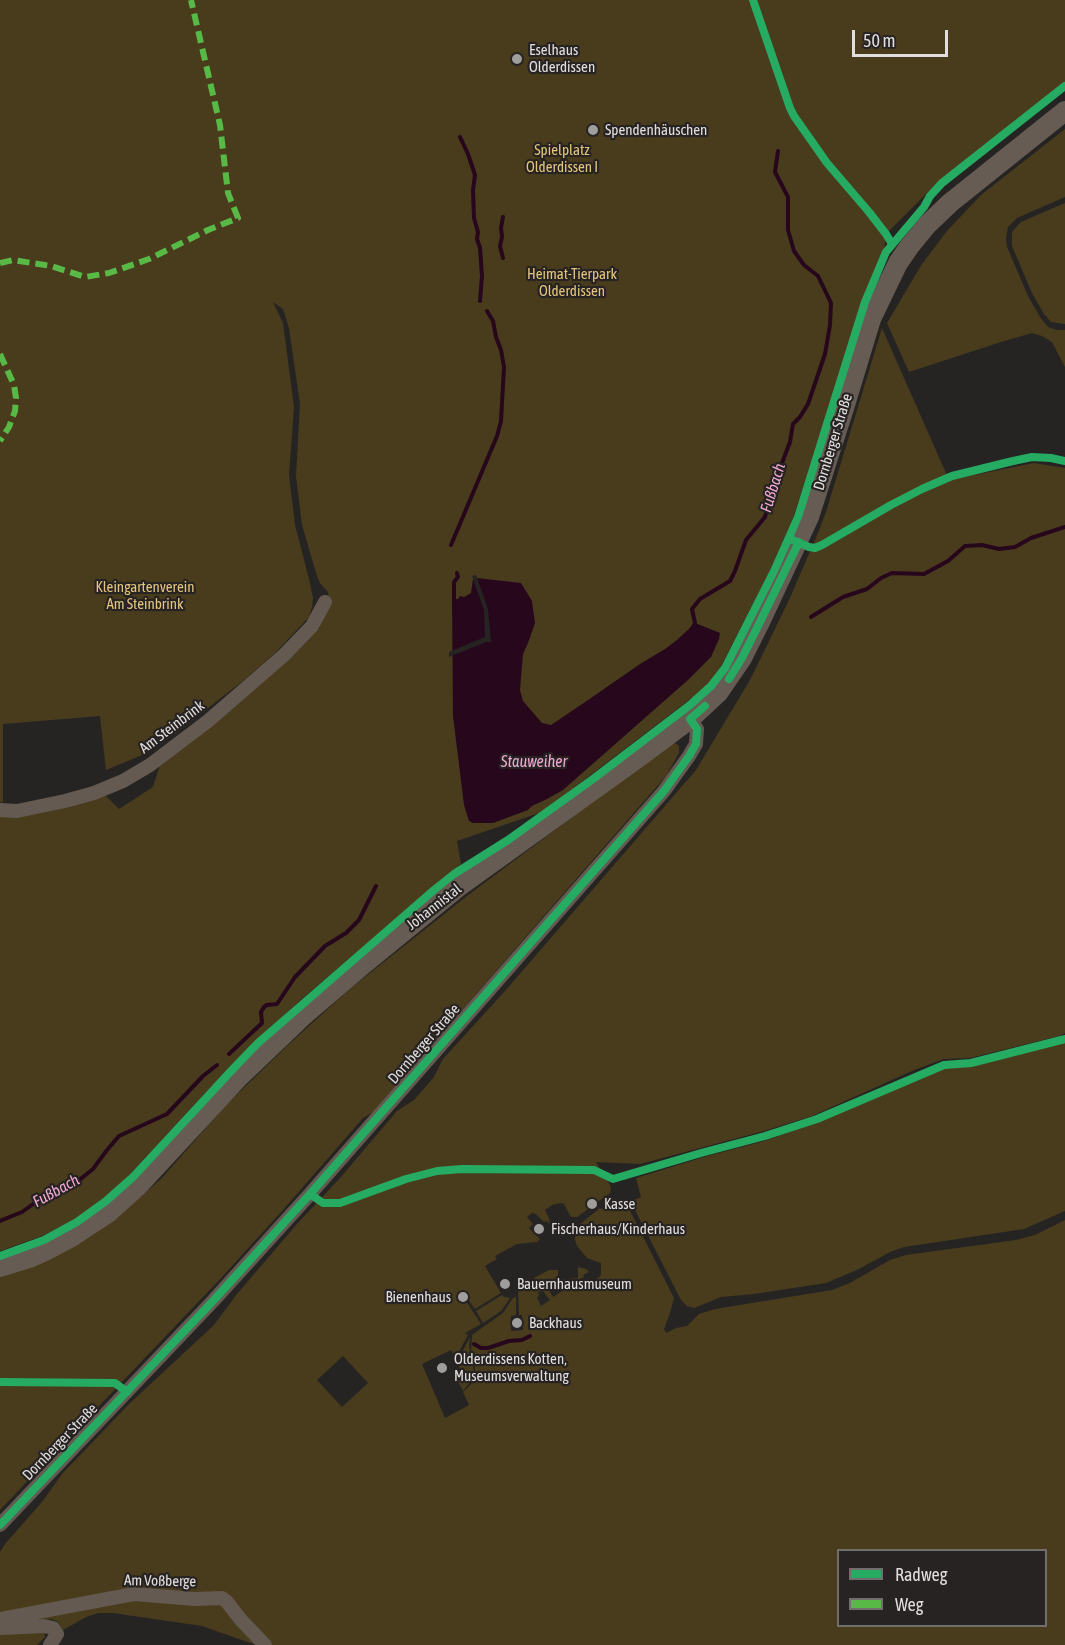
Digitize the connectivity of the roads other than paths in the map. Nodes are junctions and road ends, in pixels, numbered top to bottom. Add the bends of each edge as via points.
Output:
1 (1065, 111) edge
2 (325, 602) dead end
3 (690, 718) junction
4 (0, 810) edge
5 (0, 1267) edge
6 (0, 1526) edge
7 (0, 1619) edge
8 (0, 1628) edge
9 (52, 1641) edge
10 (265, 1645) edge

1 - 3 main road, Dornberger Straße via 950,204 923,230 898,263 871,319 799,542 734,670 718,693
2 - 4 street, Am Steinbrink via 312,626 284,655 150,765 94,793 17,811
3 - 5 main road, Johannistal via 457,888 365,963 239,1077 108,1213 47,1250
3 - 6 street, Dornberger Straße via 697,729 696,744 664,791 302,1203
7 - 10 street, Am Voßberge via 134,1594 222,1598
8 - 9 street via 53,1628

